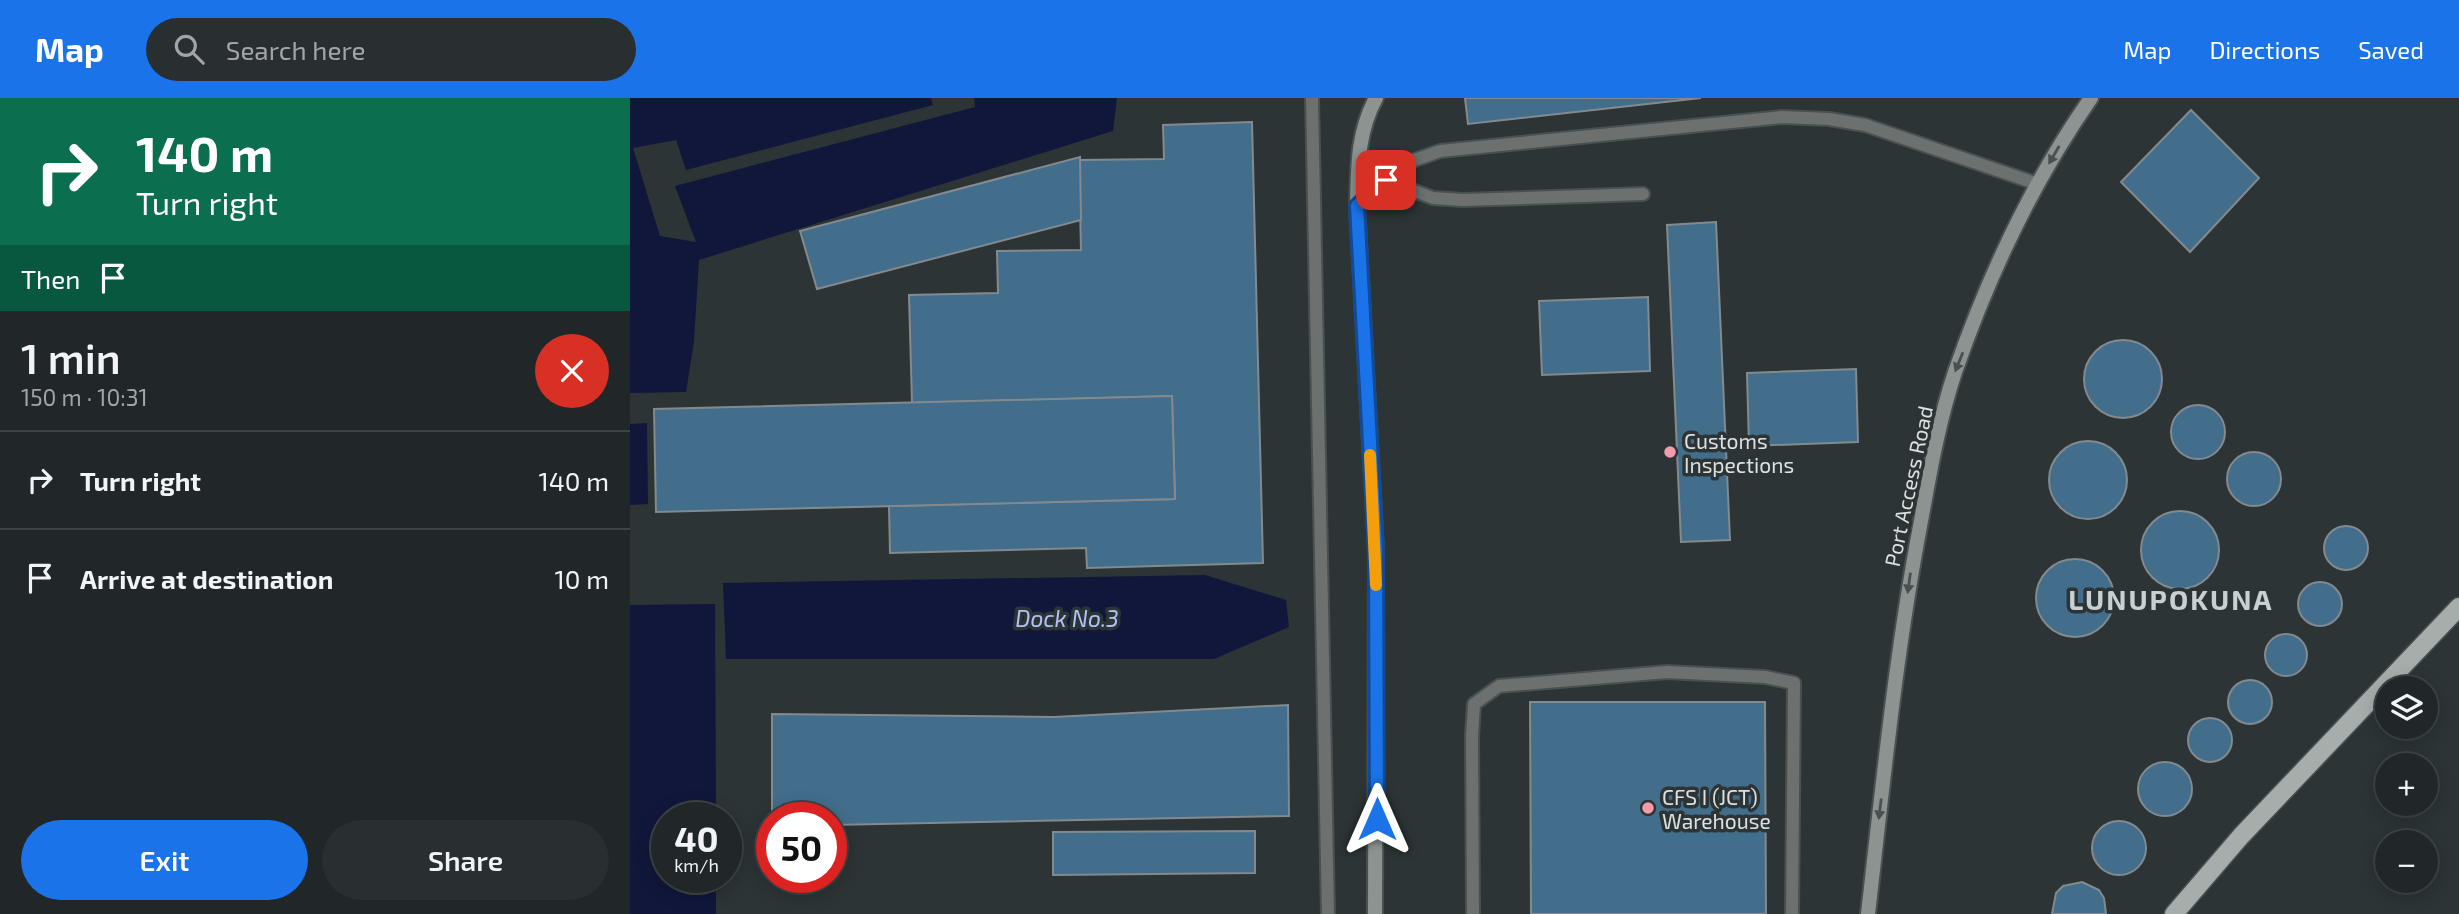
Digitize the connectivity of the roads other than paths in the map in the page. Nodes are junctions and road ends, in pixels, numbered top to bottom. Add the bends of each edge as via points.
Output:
1 (1312, 98) edge
2 (1376, 98) edge
3 (2091, 98) edge
4 (1386, 180) junction
5 (2038, 184) junction
6 (1643, 194) dead end
7 (1357, 206) junction
8 (2459, 607) edge
9 (1328, 914) edge
10 (1375, 914) edge
11 (1473, 914) edge
12 (1792, 914) edge
13 (1868, 914) edge
14 (2174, 914) edge

1 - 9 lane
2 - 7 main road via 1358,149
3 -> 5 main road, Port Access Road
4 - 5 lane via 1412,161 1440,151 1782,117 1865,125
4 - 6 lane via 1433,198 1463,200
4 - 7 lane
5 -> 13 main road, Port Access Road via 1955,372 1934,449 1910,573
7 - 10 main road via 1376,551
8 - 14 main road via 2241,836
11 - 12 lane via 1474,704 1499,686 1667,672 1794,682

